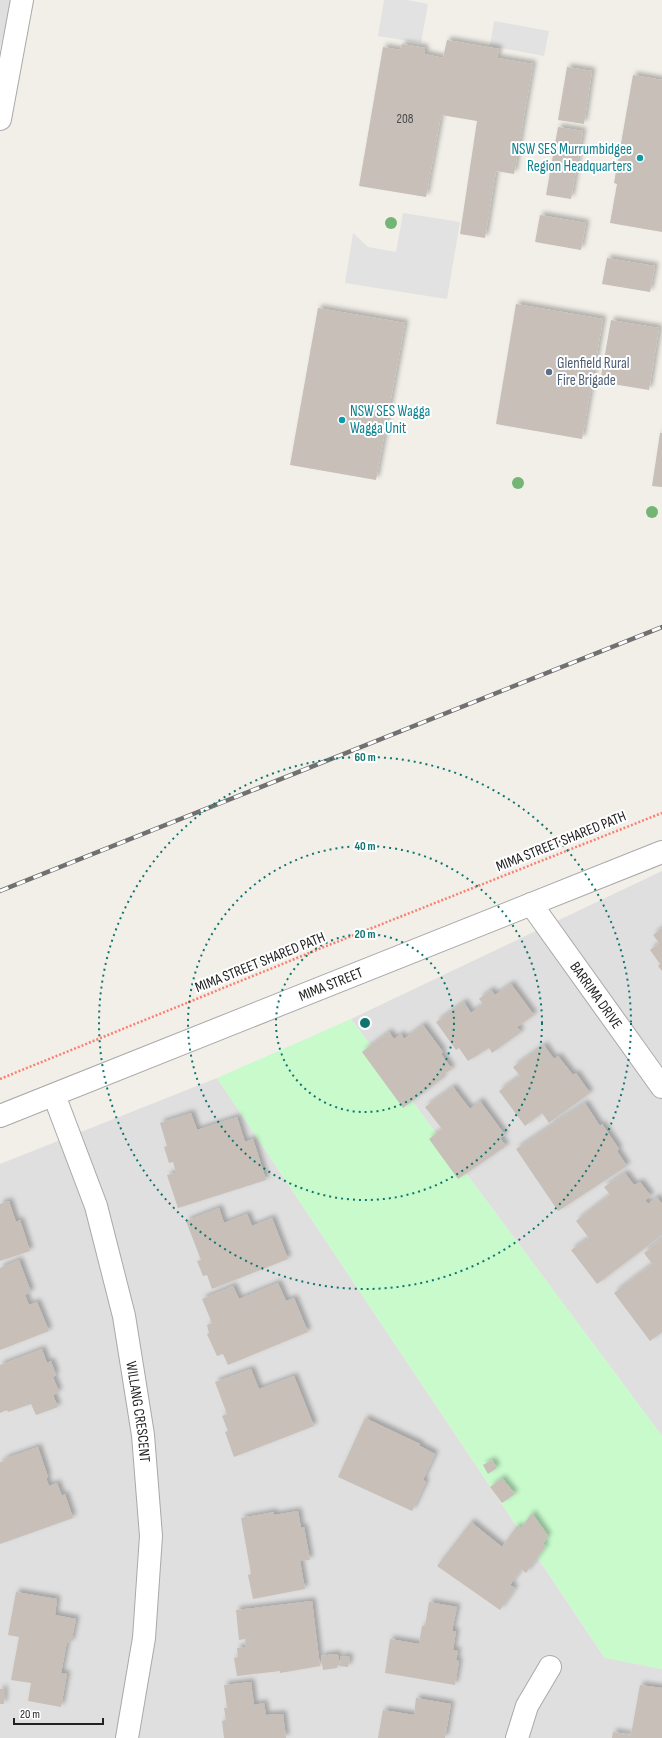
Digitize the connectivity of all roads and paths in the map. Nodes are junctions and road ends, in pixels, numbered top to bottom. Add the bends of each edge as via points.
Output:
1 (22, 0) edge
2 (0, 119) edge
3 (662, 813) edge
4 (662, 852) edge
5 (531, 904) junction
6 (0, 1079) edge
7 (662, 1087) edge
8 (54, 1095) junction
9 (0, 1116) edge
10 (550, 1667) dead end
11 (126, 1738) edge
12 (516, 1738) edge

1 - 2 street
3 - 6 path, MIMA STREET SHARED PATH
4 - 5 street, MIMA STREET
5 - 7 street, BARRIMA DRIVE
5 - 8 street, MIMA STREET
8 - 9 street, MIMA STREET
8 - 11 street, WILLANG CRESCENT via 96,1206 124,1316 143,1436 151,1536 144,1638
10 - 12 street via 527,1706

